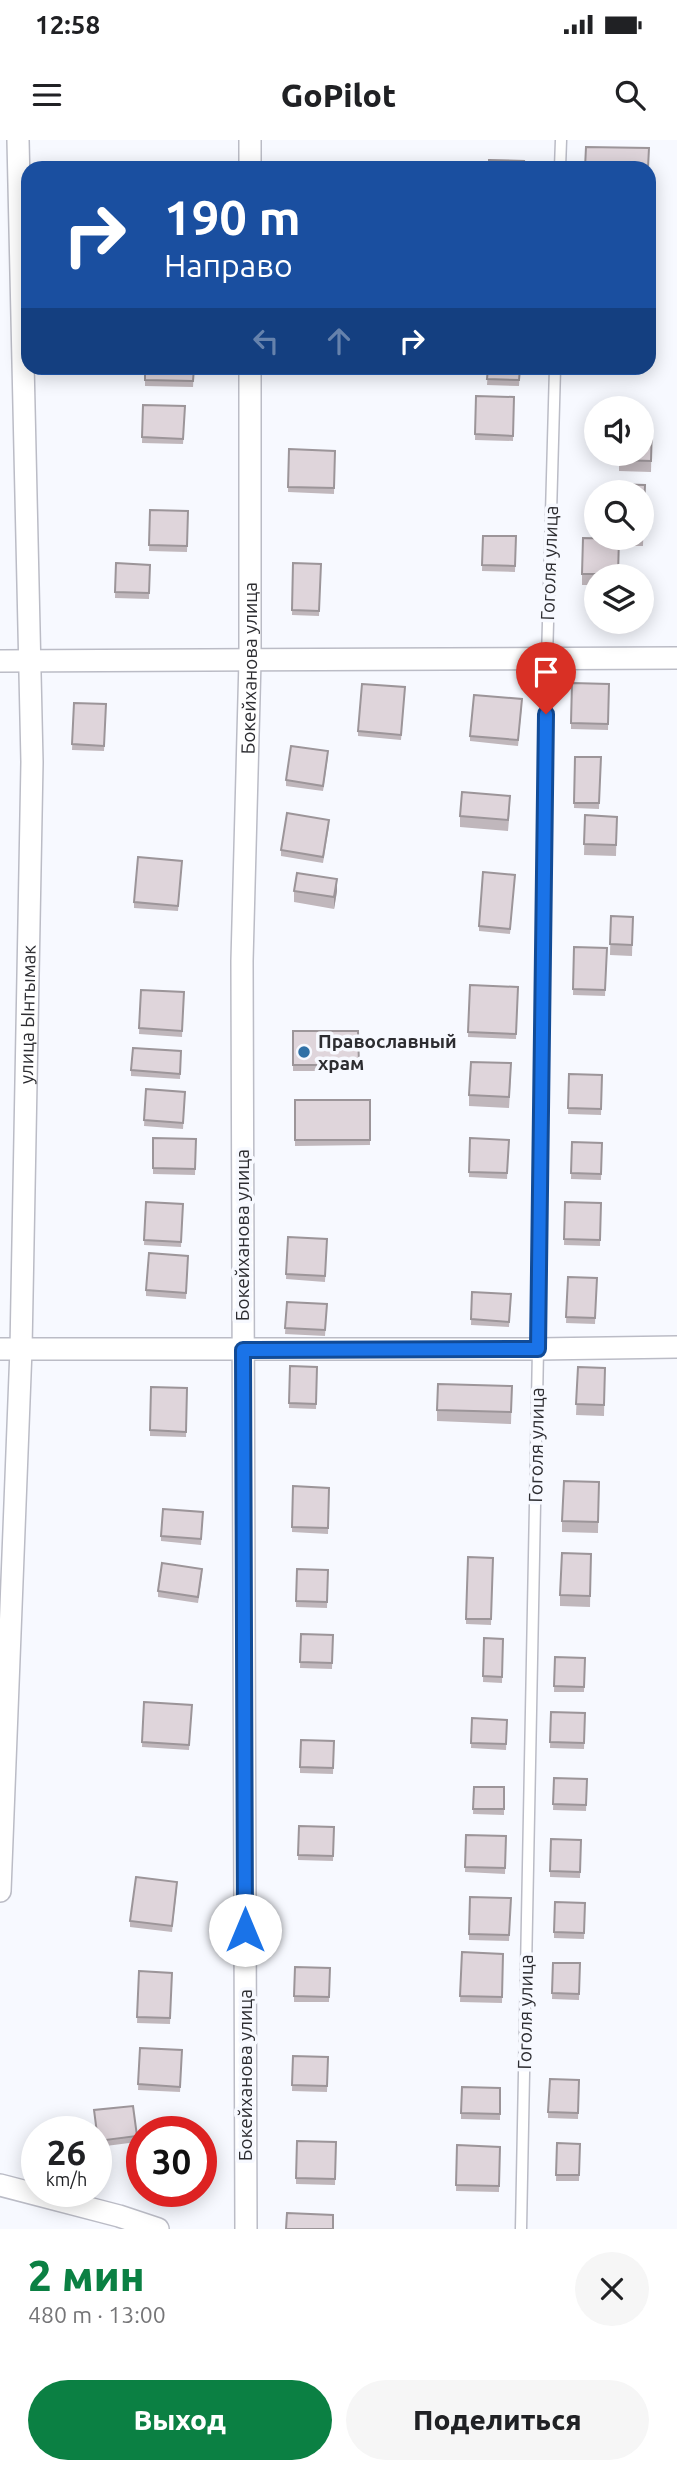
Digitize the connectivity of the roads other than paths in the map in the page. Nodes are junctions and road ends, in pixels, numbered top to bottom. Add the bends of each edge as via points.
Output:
1 (18, 140) edge
2 (250, 140) edge
3 (561, 140) edge
4 (250, 161) edge
5 (560, 161) edge
6 (21, 270) edge
7 (23, 375) edge
8 (250, 375) edge
9 (555, 375) edge
10 (677, 658) edge
11 (547, 659) junction
12 (250, 660) junction
13 (0, 661) edge
14 (30, 661) junction
15 (677, 1347) edge
16 (10, 1349) edge
17 (538, 1349) junction
18 (243, 1350) junction
19 (0, 1891) edge
20 (0, 2185) edge
21 (158, 2229) edge
22 (246, 2229) edge
23 (521, 2229) edge

1 - 6 street, улица Ынтымак
2 - 4 street
3 - 5 lane
7 - 14 street, улица Ынтымак
8 - 12 street, Бокейханова улица
9 - 11 lane, Гоголя улица
10 - 11 street
11 - 12 street
11 - 17 lane, Гоголя улица
12 - 14 street
12 - 18 street, Бокейханова улица via 242,961
13 - 14 street
14 - 16 street, улица Ынтымак via 32,762
15 - 17 street
16 - 18 street
16 - 19 street, улица Ынтымак
17 - 18 street
17 - 23 lane, Гоголя улица
18 - 22 street, Бокейханова улица
20 - 21 street

